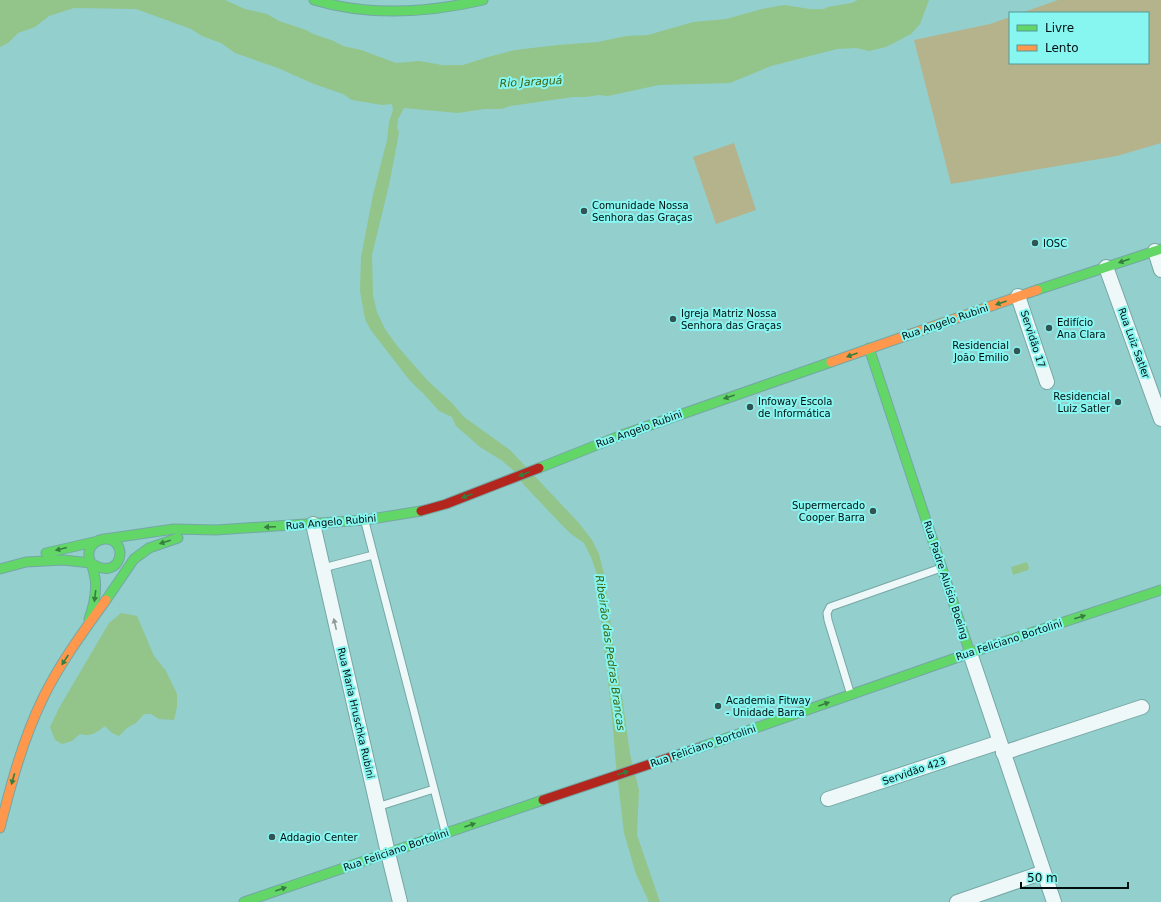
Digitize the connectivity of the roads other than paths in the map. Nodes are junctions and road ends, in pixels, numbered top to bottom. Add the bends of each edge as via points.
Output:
1 (483, 0) edge
2 (318, 1) edge
3 (1158, 250) edge
4 (1106, 267) junction
5 (1161, 270) edge
6 (1018, 296) junction
7 (870, 348) junction
8 (1047, 382) dead end
9 (1161, 419) edge
10 (365, 520) junction
11 (313, 524) junction
12 (202, 531) junction
13 (101, 540) junction
14 (373, 555) junction
15 (26, 562) junction
16 (91, 563) junction
17 (323, 568) junction
18 (942, 568) junction
19 (0, 569) edge
20 (1161, 590) edge
21 (86, 628) junction
22 (970, 653) junction
23 (850, 695) junction
24 (1142, 707) dead end
25 (1002, 748) junction
26 (434, 789) junction
27 (828, 800) dead end
28 (377, 807) junction
29 (0, 828) edge
30 (445, 833) junction
31 (388, 853) junction
32 (1044, 872) junction
33 (244, 902) edge
34 (400, 902) edge
35 (957, 902) edge
36 (1054, 902) edge

1 - 2 main road via 416,12 354,9
3 -> 4 main road, Rua Angelo Rubini
3 - 5 street
4 - 6 main road, Rua Angelo Rubini
4 - 9 street, Rua Luiz Satler
6 -> 7 main road, Rua Angelo Rubini
6 - 8 street, Servidão 17
7 -> 10 main road, Rua Angelo Rubini via 629,432 446,504 416,513
7 - 18 main road, Rua Padre Aluísio Boeing
10 - 11 main road, Rua Angelo Rubini
10 - 14 lane
11 -> 12 main road, Rua Angelo Rubini
11 - 17 street, Rua Maria Hruschka Rubini
12 - 13 main road, Rua Angelo Rubini via 174,529
12 -> 21 main road via 158,544 141,552
13 -> 15 main road, Rua Angelo Rubini via 52,551
13 - 16 main road via 94,543 89,552
13 - 16 main road via 112,540 119,546 120,560 109,570
14 - 17 lane
14 - 26 lane
15 - 16 main road via 63,560
15 - 19 main road
16 -> 21 main road via 96,589
28 -> 17 street, Rua Maria Hruschka Rubini
18 - 22 main road, Rua Padre Aluísio Boeing
18 - 23 lane via 830,607 827,613 828,620
22 -> 20 main road, Rua Feliciano Bortolini
21 -> 29 main road via 51,683 30,727
22 - 23 main road, Rua Feliciano Bortolini
22 - 25 street, Rua Padre Aluísio Boeing
30 -> 23 main road, Rua Feliciano Bortolini
24 - 25 street, Servidão 423
25 - 27 street, Servidão 423
25 - 32 street, Rua Padre Aluísio Boeing
26 - 28 lane
26 - 30 lane
28 - 31 street, Rua Maria Hruschka Rubini
30 - 31 main road, Rua Feliciano Bortolini
33 -> 31 main road, Rua Feliciano Bortolini
31 - 34 street, Rua Maria Hruschka Rubini
32 - 35 street
32 - 36 street, Rua Padre Aluísio Boeing

